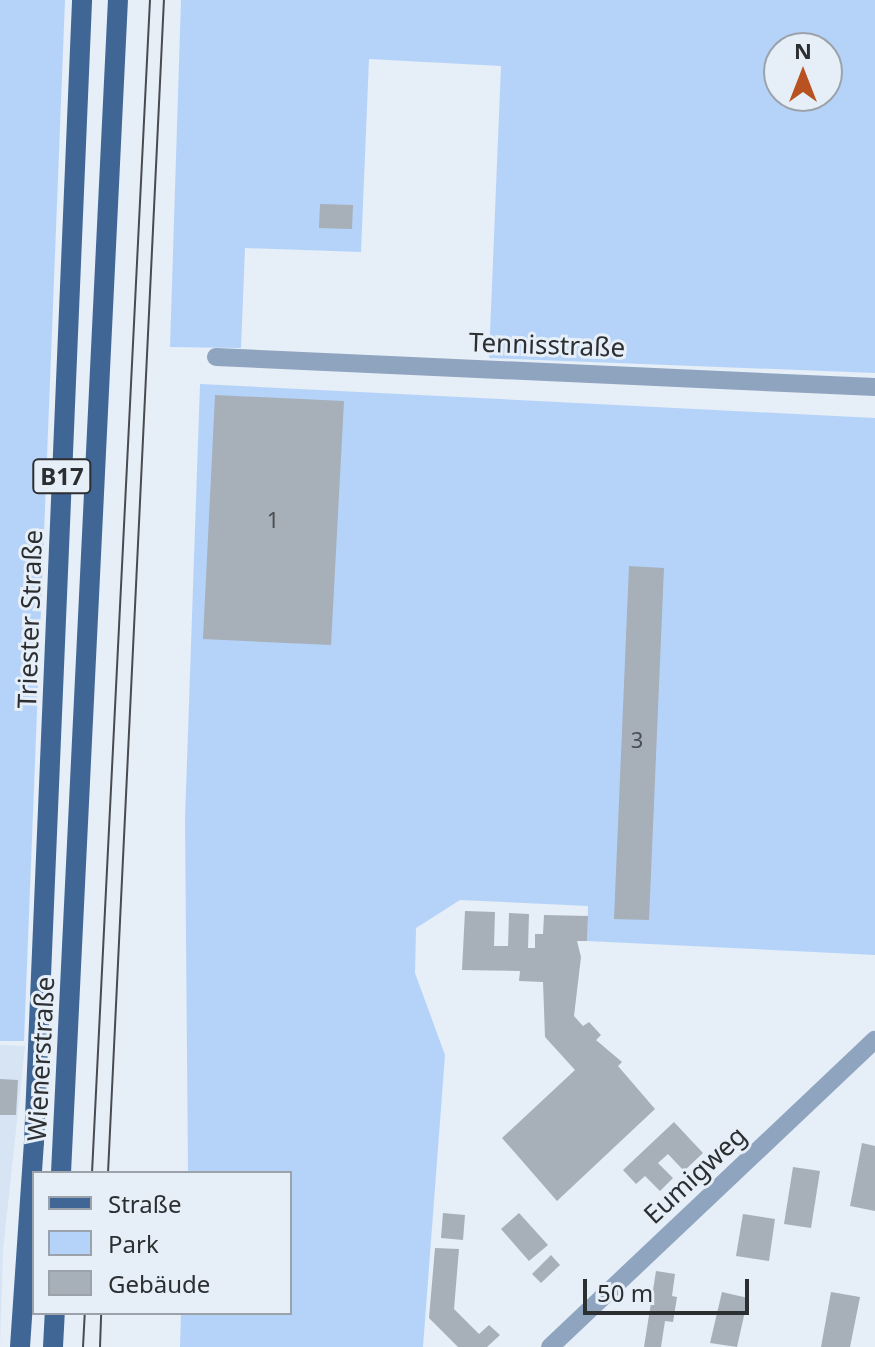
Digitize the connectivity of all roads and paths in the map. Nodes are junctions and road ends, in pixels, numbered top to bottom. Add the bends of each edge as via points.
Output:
1 (82, 0) edge
2 (118, 0) edge
3 (216, 357) dead end
4 (875, 387) edge
5 (42, 952) joint
6 (875, 1040) edge
7 (61, 1171) edge
8 (55, 1315) edge
9 (20, 1347) edge
10 (53, 1347) edge
11 (550, 1347) edge

1 - 5 main road, Triester Straße / B17
2 - 7 main road, Wienerstraße / B17
3 - 4 street, Tennisstraße
5 - 9 main road, Wienerstraße / B17
6 - 11 street, Eumigweg
8 - 10 main road

